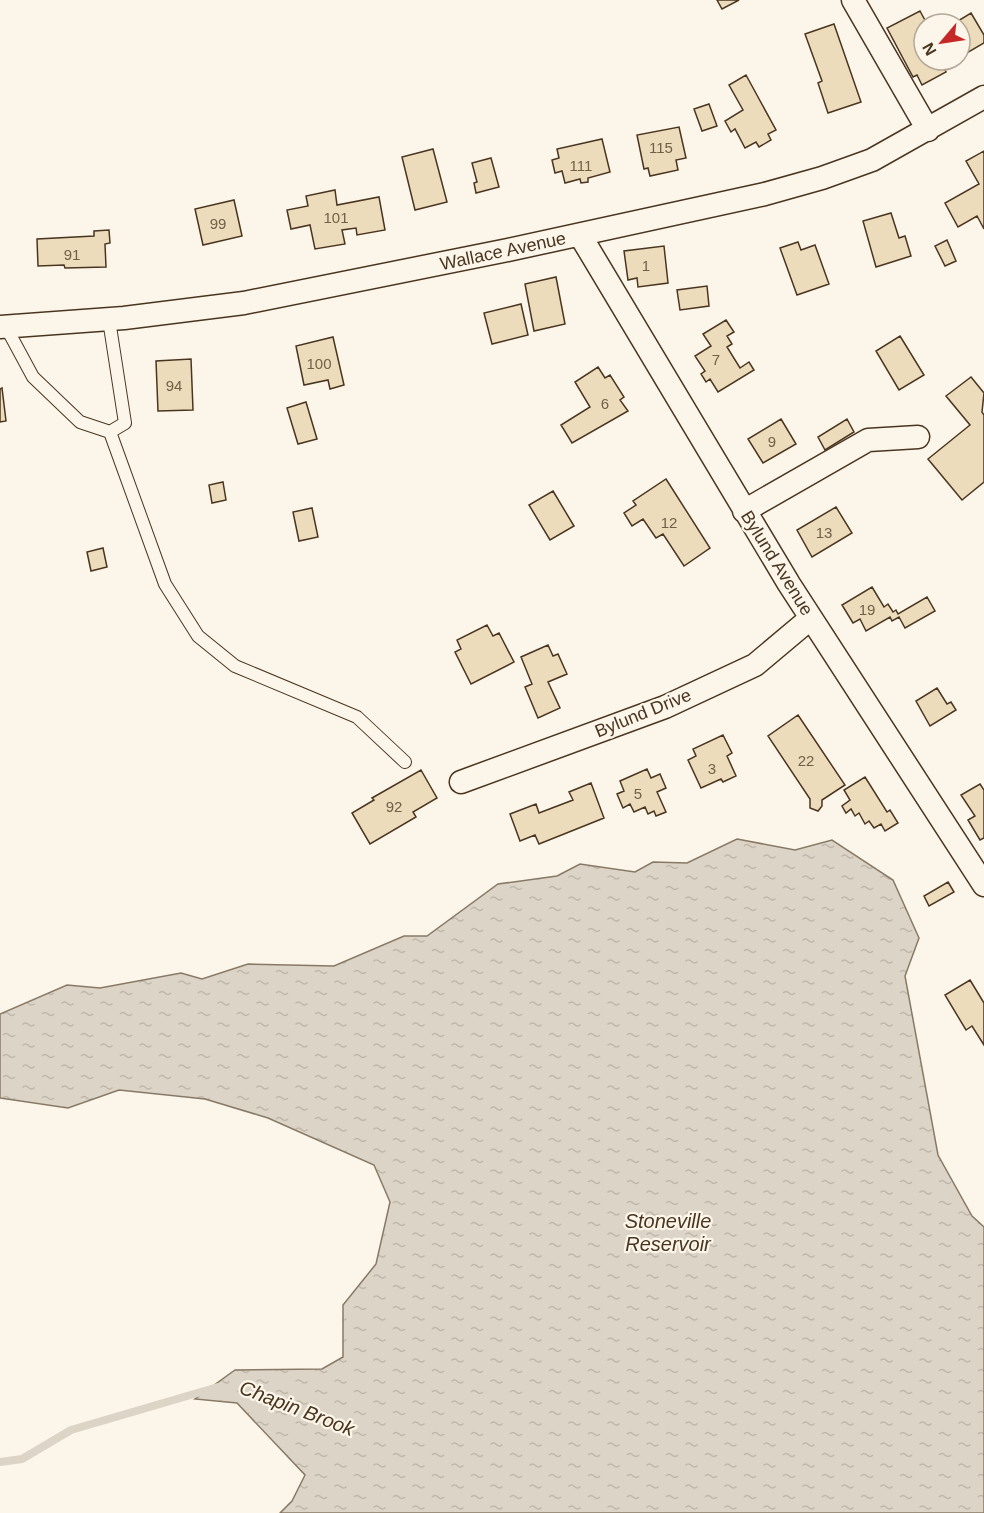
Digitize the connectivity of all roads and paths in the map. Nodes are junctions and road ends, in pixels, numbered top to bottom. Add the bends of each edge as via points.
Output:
1 (853, 0) edge
2 (984, 97) edge
3 (928, 130) junction
4 (580, 235) junction
5 (110, 320) junction
6 (3, 327) edge
7 (110, 432) junction
8 (918, 437) dead end
9 (744, 511) junction
10 (811, 618) junction
11 (405, 762) dead end
12 (461, 782) dead end
13 (984, 885) edge

1 - 3 street
2 - 3 street, Wallace Avenue
3 - 4 street, Wallace Avenue via 872,160 797,186
4 - 5 street, Wallace Avenue via 244,303
4 - 9 street, Bylund Avenue
5 - 6 street, Wallace Avenue
5 - 7 lane via 125,423
6 - 7 lane via 33,377 80,422
7 - 11 lane via 165,584 198,636 235,666 357,717
8 - 9 street via 868,440
9 - 10 street, Bylund Avenue
10 - 12 street, Bylund Drive via 755,665 665,707
10 - 13 street, Bylund Avenue

